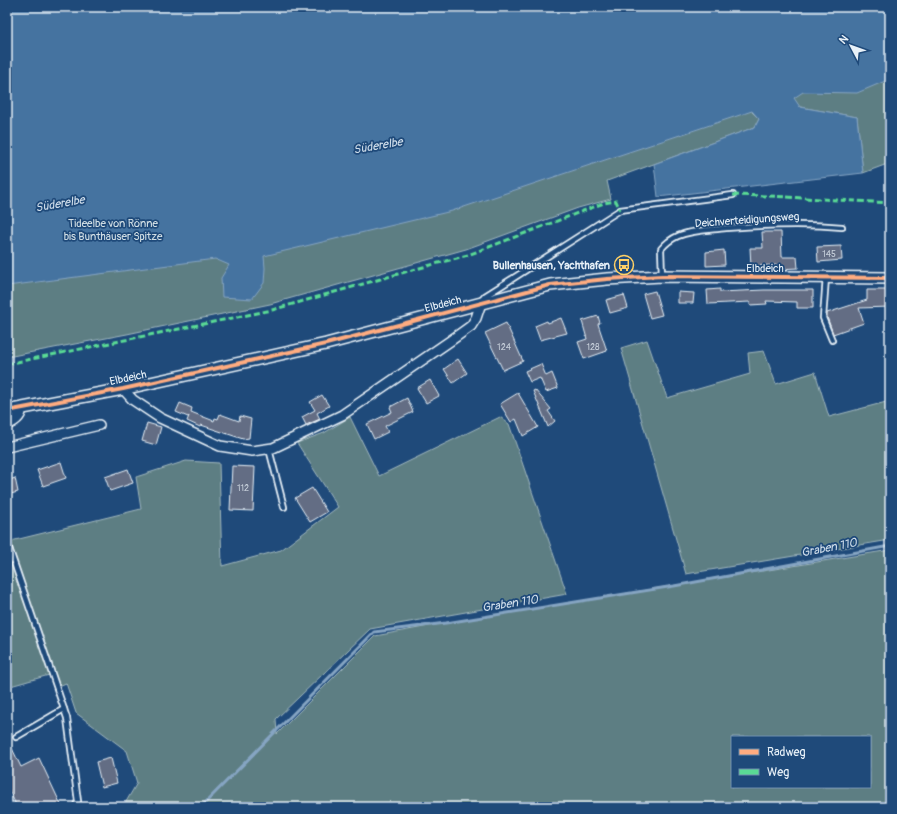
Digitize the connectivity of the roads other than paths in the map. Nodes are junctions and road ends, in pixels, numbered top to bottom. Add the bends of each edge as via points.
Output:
1 (733, 195) dead end
2 (842, 226) dead end
3 (662, 276) junction
4 (826, 277) junction
5 (890, 278) edge
6 (481, 303) junction
7 (832, 340) dead end
8 (123, 389) junction
9 (21, 408) junction
10 (7, 411) edge
11 (7, 425) edge
12 (99, 425) dead end
13 (7, 447) edge
14 (269, 449) junction
15 (284, 507) dead end
16 (7, 542) edge
17 (64, 709) junction
18 (16, 737) dead end
19 (75, 807) edge

1 - 6 lane via 620,210 485,296
2 - 3 lane, Deichverteidigungsweg via 752,226 678,236 661,249
3 - 4 street, Elbdeich
3 - 6 street, Elbdeich via 550,285
4 - 5 street, Elbdeich
4 - 7 lane via 823,318
6 - 8 street, Elbdeich via 326,344
6 - 14 street, Elbdeich via 471,326 450,341 342,415
8 - 9 street, Elbdeich
8 - 14 street, Elbdeich via 133,400 160,418 220,446 252,451
9 - 10 street, Elbdeich
9 - 11 street via 19,417
12 - 13 street
14 - 15 lane
16 - 17 lane
17 - 18 lane
17 - 19 lane via 78,801

